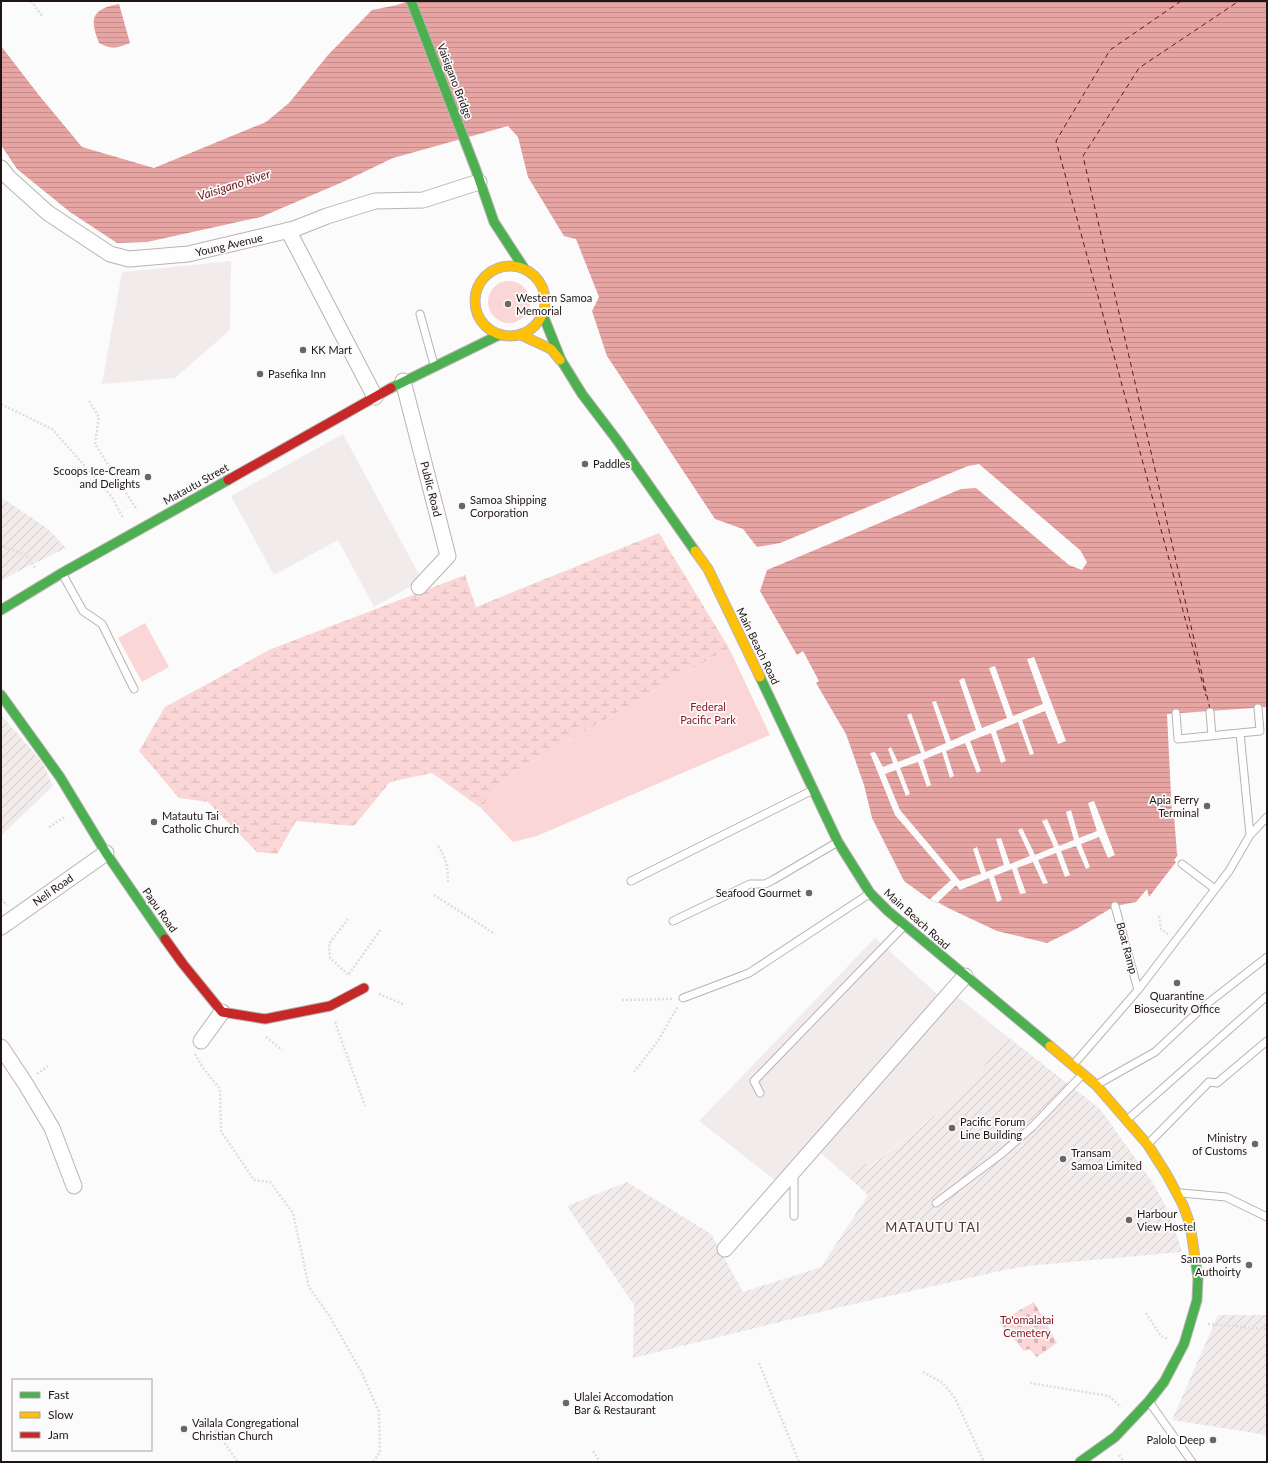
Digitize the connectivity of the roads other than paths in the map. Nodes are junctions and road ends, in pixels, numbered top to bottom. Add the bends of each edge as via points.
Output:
1 (411, 1) edge
2 (1, 168) edge
3 (478, 176) junction
4 (494, 222) junction
5 (288, 230) junction
6 (495, 238) dead end
7 (524, 268) junction
8 (420, 314) dead end
9 (543, 315) junction
10 (478, 316) junction
11 (472, 327) dead end
12 (499, 335) junction
13 (521, 335) junction
14 (452, 348) dead end
15 (561, 360) junction
16 (433, 361) junction
17 (403, 381) junction
18 (375, 397) junction
19 (62, 573) junction
20 (419, 587) dead end
21 (1, 610) edge
22 (134, 689) dead end
23 (1, 695) edge
24 (1258, 708) dead end
25 (1210, 712) dead end
26 (1176, 713) dead end
27 (1240, 733) junction
28 (1212, 736) junction
29 (814, 790) junction
30 (1267, 816) edge
31 (1250, 835) junction
32 (838, 842) junction
33 (106, 853) junction
34 (1182, 864) dead end
35 (632, 881) dead end
36 (1215, 889) junction
37 (870, 893) junction
38 (1115, 906) dead end
39 (673, 921) dead end
40 (904, 925) junction
41 (1, 927) edge
42 (1267, 957) edge
43 (965, 976) junction
44 (364, 988) road end
45 (1138, 990) junction
46 (1267, 996) edge
47 (683, 998) road end
48 (222, 1012) junction
49 (201, 1041) road end
50 (1267, 1041) edge
51 (1, 1047) edge
52 (1072, 1066) junction
53 (1082, 1074) junction
54 (1096, 1085) junction
55 (760, 1093) dead end
56 (1127, 1120) junction
57 (1148, 1145) junction
58 (794, 1170) junction
59 (74, 1186) dead end
60 (1177, 1193) junction
61 (936, 1203) dead end
62 (794, 1216) dead end
63 (1267, 1217) edge
64 (725, 1249) dead end
65 (1149, 1401) junction
66 (1080, 1462) edge
67 (1192, 1462) edge

1 - 3 main road, Vaisigano Bridge
2 - 5 street, Young Avenue via 48,213 110,254 129,259 188,254
3 - 4 main road
3 - 5 street, Young Avenue via 423,200 375,201
4 - 6 main road
4 - 7 main road
5 - 18 street
7 - 9 main road via 536,277 542,286 545,296
7 - 10 main road via 495,265 478,286 475,298
8 - 16 lane
9 - 13 main road via 534,327
9 - 15 main road, Main Beach Road
10 - 11 main road
10 - 12 main road via 489,330
12 - 13 main road
12 - 17 main road, Matautu Street
13 - 15 main road via 551,349
14 - 16 main road, Matautu Street
15 - 29 main road, Main Beach Road via 582,394 708,569
16 - 17 main road, Matautu Street
17 - 18 main road, Matautu Street
17 - 20 street, Public Road via 448,556
18 - 19 main road, Matautu Street
19 - 21 main road, Matautu Street via 48,584
19 - 22 lane via 83,611 102,624
23 - 33 main road, Papu Road via 60,777
24 - 27 lane via 1260,731
25 - 28 lane
26 - 28 lane via 1178,739
27 - 28 lane
27 - 31 lane
29 - 32 main road, Main Beach Road
29 - 35 lane
30 - 31 lane
31 - 36 lane
32 - 37 main road, Main Beach Road
32 - 39 lane via 765,884 750,884
33 - 41 street, Neli Road
33 - 48 main road, Papu Road via 183,964
34 - 36 lane
36 - 45 lane
37 - 40 main road, Main Beach Road
37 - 47 lane via 749,973
38 - 45 lane, Boat Ramp
40 - 43 main road, Main Beach Road
40 - 55 lane via 754,1081
42 - 54 lane via 1202,1007 1155,1052
43 - 52 main road, Main Beach Road
43 - 58 street
44 - 48 main road via 330,1006 265,1019
45 - 52 lane
46 - 56 lane
48 - 49 street
50 - 57 lane via 1217,1083 1209,1082
51 - 59 street via 52,1128
52 - 53 main road, Main Beach Road
53 - 54 main road, Main Beach Road
53 - 61 lane via 1032,1127 1000,1155
54 - 56 main road, Main Beach Road
56 - 57 main road, Main Beach Road
57 - 60 main road, Main Beach Road
58 - 62 lane
58 - 64 street
60 - 63 lane via 1226,1197
60 - 65 main road, Main Beach Road via 1190,1224 1195,1250 1197,1300 1184,1344 1164,1382
65 - 66 main road, Main Beach Road via 1115,1437
65 - 67 lane

